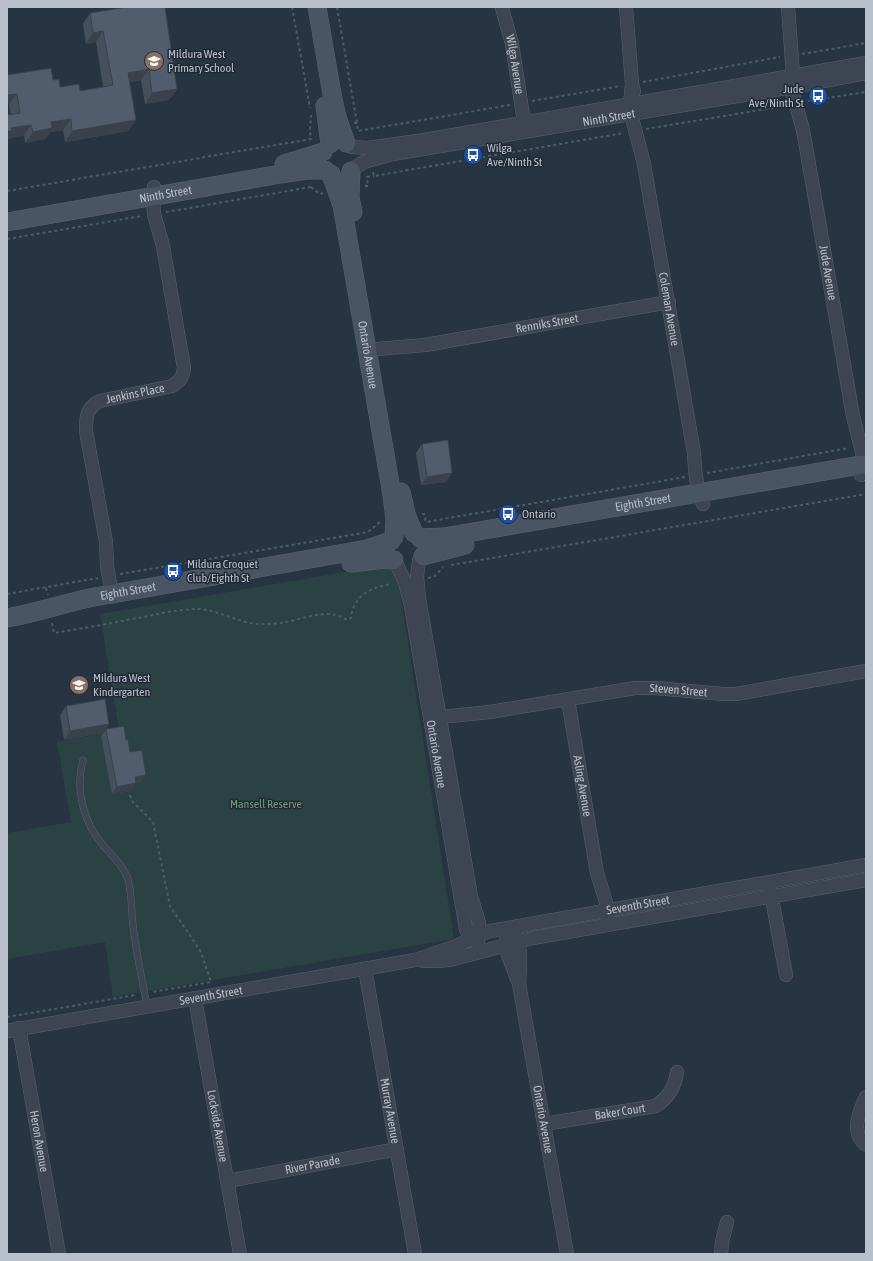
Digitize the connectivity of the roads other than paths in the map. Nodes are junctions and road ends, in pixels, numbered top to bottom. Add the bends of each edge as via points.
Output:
1 (307, 7) edge
2 (317, 7) edge
3 (626, 7) edge
4 (788, 7) edge
5 (502, 8) edge
6 (866, 64) edge
7 (866, 73) edge
8 (794, 82) junction
9 (634, 108) junction
10 (524, 122) junction
11 (350, 146) junction
12 (352, 170) junction
13 (328, 172) junction
14 (155, 201) junction
15 (7, 211) edge
16 (7, 222) edge
17 (669, 302) junction
18 (377, 353) junction
19 (853, 416) junction
20 (861, 465) edge
21 (702, 496) junction
22 (409, 527) junction
23 (393, 539) junction
24 (421, 558) junction
25 (395, 561) junction
26 (411, 581) junction
27 (113, 585) junction
28 (50, 610) junction
29 (7, 618) edge
30 (866, 671) edge
31 (568, 700) junction
32 (438, 721) junction
33 (83, 760) dead end
34 (866, 865) edge
35 (866, 880) edge
36 (769, 882) junction
37 (772, 896) junction
38 (603, 911) junction
39 (606, 925) junction
40 (510, 927) junction
41 (476, 938) junction
42 (512, 943) junction
43 (490, 950) junction
44 (470, 955) junction
45 (415, 960) junction
46 (364, 969) junction
47 (786, 975) dead end
48 (195, 998) junction
49 (147, 1006) junction
50 (13, 1029) edge
51 (677, 1072) dead end
52 (866, 1097) edge
53 (544, 1124) junction
54 (866, 1145) edge
55 (397, 1149) junction
56 (228, 1181) junction
57 (727, 1222) dead end
58 (59, 1254) edge
59 (240, 1254) edge
60 (415, 1254) edge
61 (567, 1254) edge
62 (721, 1254) edge

1 - 11 street via 324,105
2 - 11 street via 337,117
3 - 9 street, Coleman Avenue via 638,83
4 - 8 street, Jude Avenue
5 - 10 street, Wilga Avenue via 512,44
6 - 8 street, Ninth Street
7 - 8 street, Ninth Street
8 - 9 street, Ninth Street
8 - 19 street, Jude Avenue
9 - 10 street, Ninth Street
9 - 11 street, Ninth Street via 393,154
9 - 17 street, Coleman Avenue
10 - 11 street, Ninth Street via 416,141
11 - 12 street, Ontario Avenue via 356,158
11 - 13 street, Ontario Avenue via 322,161
11 - 14 street, Ninth Street
12 - 13 street, Ninth Street via 341,176
12 - 18 street, Ontario Avenue via 350,198
13 - 14 street, Ninth Street via 307,170 281,174
13 - 22 street, Ontario Avenue via 342,205 392,496
14 - 15 street, Ninth Street
14 - 16 street, Ninth Street
14 - 27 street, Jenkins Place via 163,226 163,246 184,368 183,376 172,386 100,401 92,405 88,413 86,431 106,542 113,565
17 - 18 street, Renniks Street
17 - 21 street, Coleman Avenue
18 - 22 street, Ontario Avenue
19 - 20 street, Jude Avenue
19 - 20 street, Jude Avenue
20 - 21 street, Eighth Street
21 - 22 street, Eighth Street via 444,537
21 - 24 street, Eighth Street via 584,523 462,546
22 - 23 street, Ontario Avenue
22 - 24 street via 424,546
23 - 25 street via 390,551
23 - 27 street, Eighth Street via 368,549
24 - 25 street via 411,566
24 - 26 street, Ontario Avenue
25 - 26 street, Ontario Avenue
25 - 28 street, Eighth Street via 385,559 354,562 93,608
26 - 32 street, Ontario Avenue via 411,606
27 - 28 street, Eighth Street
28 - 29 street, Eighth Street
30 - 31 street, Steven Street via 736,694 635,688
31 - 32 street, Steven Street
31 - 38 street, Asling Avenue via 597,873 598,904
32 - 41 street, Ontario Avenue via 466,929
33 - 49 lane via 79,782 88,822 93,833 125,872 128,880
34 - 36 street, Seventh Street
35 - 37 street, Seventh Street
36 - 37 street
36 - 38 street, Seventh Street
37 - 39 street, Seventh Street
37 - 47 street
38 - 39 street, Asling Avenue via 600,917
38 - 40 street, Seventh Street
39 - 42 street, Seventh Street
40 - 41 street, Seventh Street
40 - 42 street, Ontario Avenue
41 - 43 street
41 - 44 street
41 - 45 street, Seventh Street
42 - 43 street, Seventh Street
42 - 53 street, Ontario Avenue via 520,951 519,984
43 - 44 street, Seventh Street
44 - 45 street, Seventh Street via 450,960
45 - 46 street, Seventh Street
46 - 48 street, Seventh Street
46 - 55 street, Murray Avenue
48 - 49 street, Seventh Street
48 - 56 street, Lockside Avenue
49 - 50 street, Seventh Street
50 - 58 street, Heron Avenue
51 - 53 street, Baker Court via 673,1088 656,1106
52 - 54 street via 860,1108 857,1134
53 - 61 street, Ontario Avenue
55 - 56 street, River Parade
55 - 60 street, Murray Avenue
56 - 59 street, Lockside Avenue
57 - 62 street

